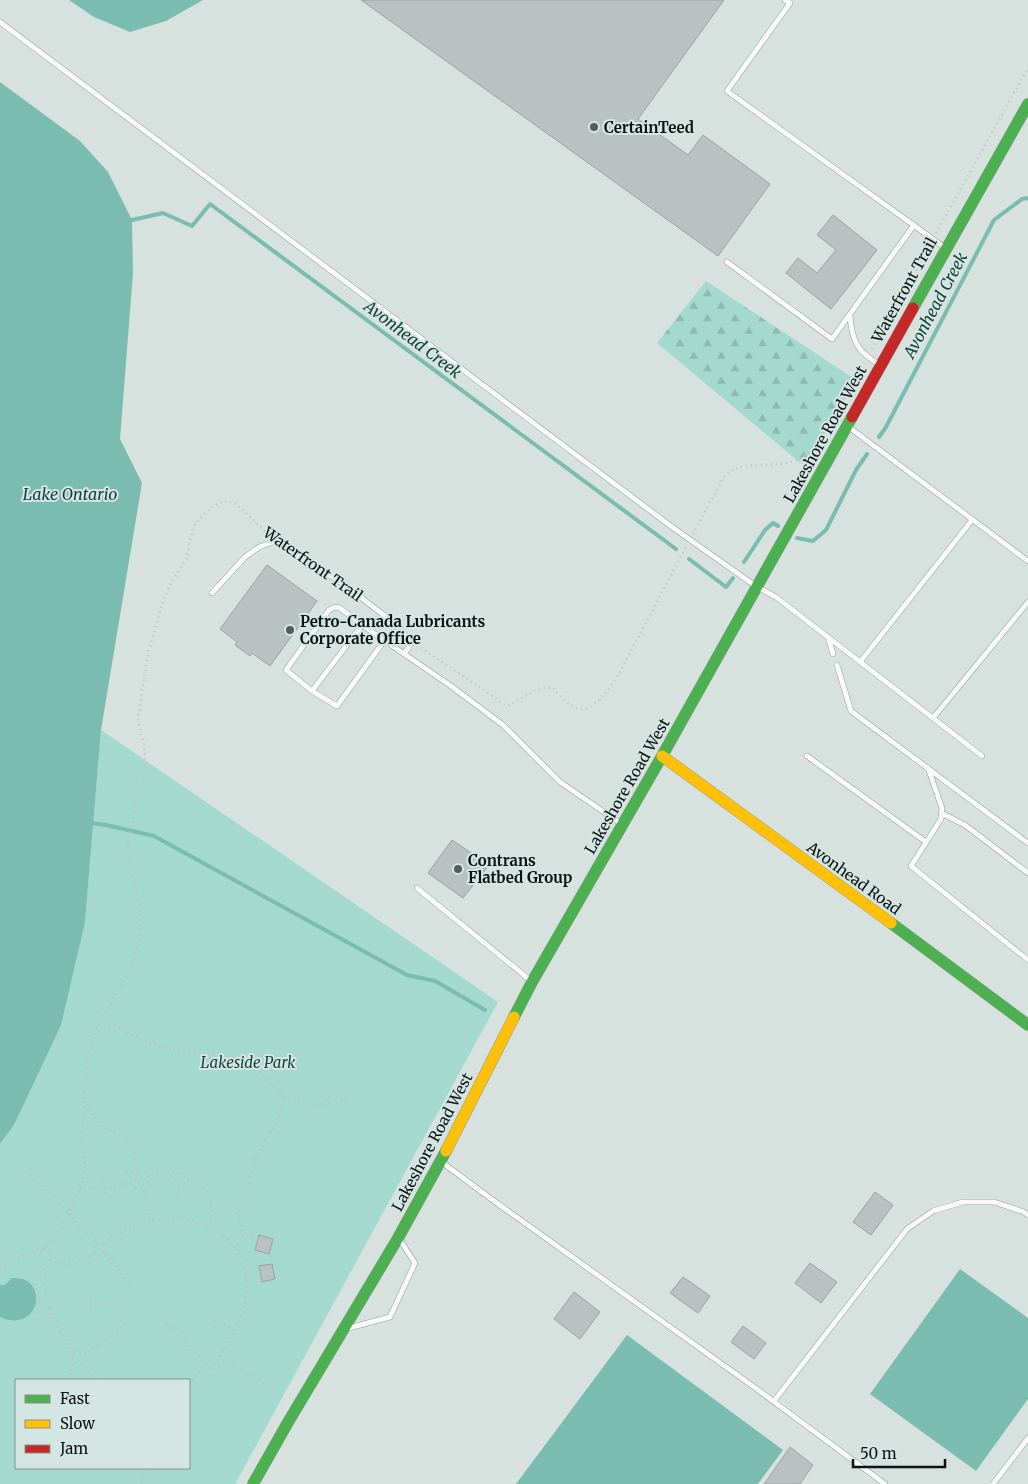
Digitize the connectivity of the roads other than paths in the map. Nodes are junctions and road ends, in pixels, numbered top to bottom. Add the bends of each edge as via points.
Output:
1 (785, 0) edge
2 (0, 22) edge
3 (1028, 104) edge
4 (914, 225) junction
5 (947, 248) junction
6 (727, 262) dead end
7 (850, 316) junction
8 (880, 366) junction
9 (847, 426) junction
10 (972, 520) junction
11 (1028, 561) edge
12 (757, 587) junction
13 (212, 593) dead end
14 (1028, 602) edge
15 (362, 625) junction
16 (828, 637) junction
17 (384, 641) junction
18 (404, 654) junction
19 (833, 654) dead end
20 (860, 662) junction
21 (837, 665) dead end
22 (312, 691) junction
23 (933, 718) junction
24 (662, 756) junction
25 (806, 756) dead end
26 (982, 756) dead end
27 (928, 768) junction
28 (941, 813) junction
29 (623, 824) junction
30 (926, 842) junction
31 (1028, 842) edge
32 (1028, 873) edge
33 (417, 888) dead end
34 (1028, 960) edge
35 (532, 982) junction
36 (1028, 1025) edge
37 (441, 1161) junction
38 (1028, 1215) edge
39 (398, 1238) junction
40 (343, 1329) junction
41 (774, 1402) junction
42 (1028, 1438) edge
43 (253, 1484) edge
44 (885, 1484) edge
45 (993, 1484) edge

1 - 4 lane via 790,3 727,91
2 - 12 lane, bridge via 672,527
3 - 5 main road, Lakeshore Road West
4 - 5 lane
4 - 7 lane
5 - 8 main road, Lakeshore Road West
6 - 7 lane via 832,339
7 - 8 lane via 858,348
8 - 9 main road, Lakeshore Road West
9 - 10 lane
9 - 12 main road, Lakeshore Road West
10 - 11 lane
10 - 20 lane
12 - 16 lane via 776,597
12 - 24 main road, Lakeshore Road West
13 - 18 lane, Waterfront Trail via 245,557 276,541 339,581 393,622 412,642
14 - 23 lane
15 - 17 lane
15 - 22 lane
15 - 22 lane via 340,608 329,610 286,670
16 - 19 lane
16 - 20 lane
17 - 18 lane
17 - 22 lane via 337,706
18 - 29 lane via 503,725 560,782
20 - 23 lane
21 - 27 lane via 851,711
23 - 26 lane
24 - 29 main road, Lakeshore Road West
24 - 36 main road, Avonhead Road
25 - 30 lane
27 - 28 lane
27 - 31 lane
28 - 30 lane via 941,819
28 - 32 lane via 966,825
29 - 35 main road, Lakeshore Road West
30 - 34 lane via 911,866
33 - 35 lane
35 - 37 main road, Lakeshore Road West
37 - 39 main road, Lakeshore Road West
37 - 41 lane
38 - 41 lane via 994,1202 963,1202 932,1211 906,1229
39 - 40 main road, Lakeshore Road West
39 - 40 lane via 415,1263 390,1317
40 - 43 main road, Lakeshore Road West
41 - 44 lane
42 - 45 lane

